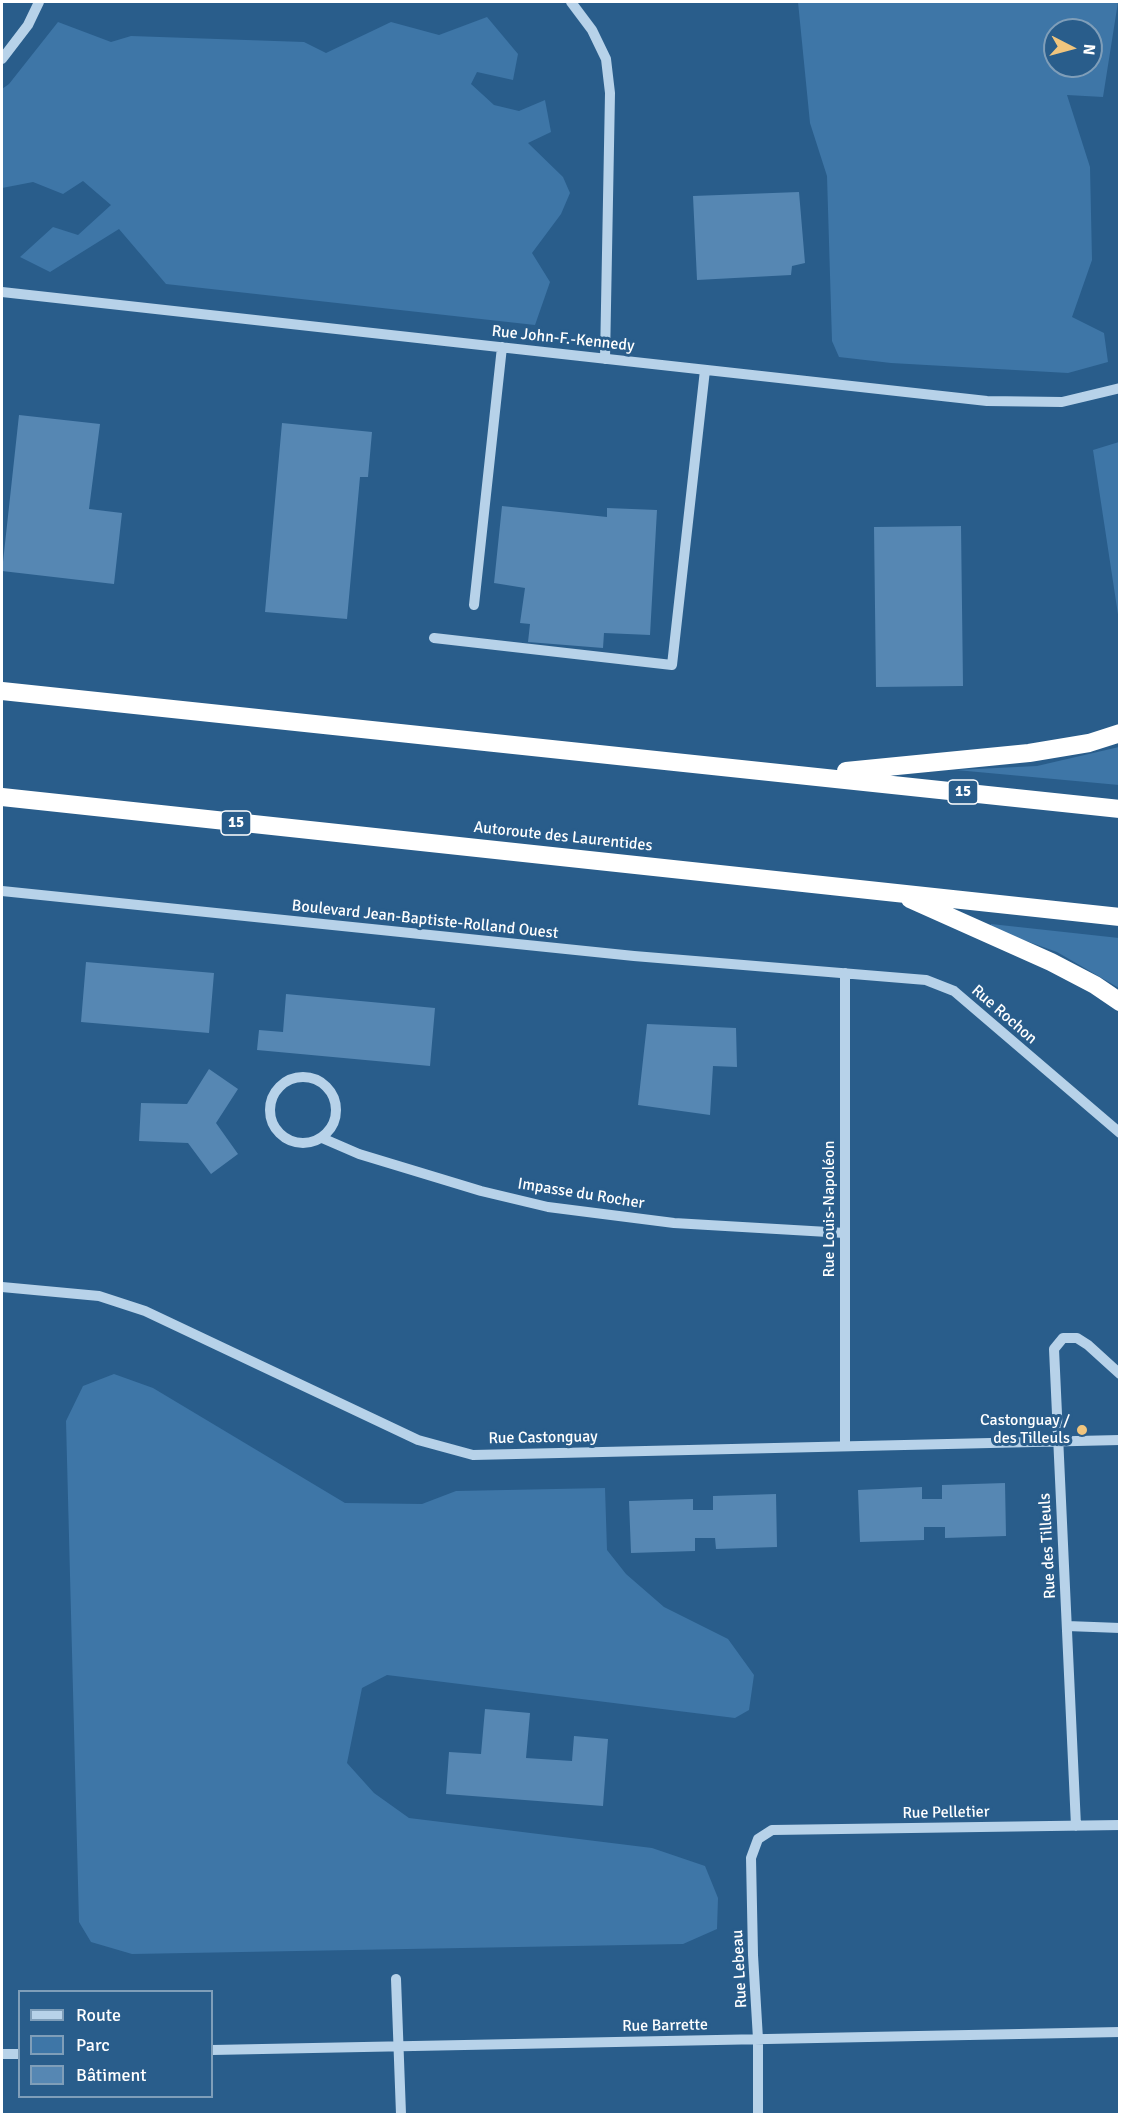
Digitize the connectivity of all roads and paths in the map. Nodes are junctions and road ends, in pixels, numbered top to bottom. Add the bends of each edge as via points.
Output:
1 (39, 2) edge
2 (571, 2) edge
3 (2, 59) edge
4 (2, 292) edge
5 (502, 347) junction
6 (605, 359) junction
7 (705, 370) junction
8 (1119, 388) edge
9 (474, 605) dead end
10 (434, 638) dead end
11 (2, 691) edge
12 (1119, 733) edge
13 (806, 775) junction
14 (2, 797) edge
15 (1119, 808) edge
16 (2, 891) edge
17 (895, 892) junction
18 (1119, 917) edge
19 (845, 973) junction
20 (1119, 1002) edge
21 (1119, 1133) edge
22 (322, 1138) junction
23 (845, 1233) junction
24 (2, 1287) edge
25 (1119, 1374) edge
26 (1119, 1440) edge
27 (1058, 1442) junction
28 (845, 1445) junction
29 (1067, 1626) junction
30 (1119, 1628) edge
31 (1119, 1825) edge
32 (1076, 1826) junction
33 (772, 1830) joint
34 (396, 1979) dead end
35 (1119, 2032) edge
36 (758, 2039) junction
37 (399, 2046) junction
38 (213, 2050) edge
39 (2, 2054) edge
40 (18, 2054) edge
41 (401, 2115) edge
42 (758, 2115) edge

1 - 3 street via 28,25
2 - 6 street via 606,58 610,93
4 - 5 street, Rue John-F.-Kennedy
5 - 6 street, Rue John-F.-Kennedy
5 - 9 street
6 - 7 street, Rue John-F.-Kennedy
7 - 8 street, Rue John-F.-Kennedy via 987,401 1062,402
7 - 10 street via 672,665
11 - 13 highway, 15
12 - 13 highway via 1018,755
13 - 15 highway, 15
14 - 17 highway, Autoroute des Laurentides / 15
16 - 19 street, Boulevard Jean-Baptiste-Rolland Ouest via 634,956
17 - 18 highway, Autoroute des Laurentides / 15
17 - 20 highway via 1051,962
19 - 21 street, Rue Rochon via 926,980 954,992
19 - 23 street, Rue Louis-Napoléon
22 - 22 street, Impasse du Rocher via 312,1142 291,1141 274,1128 270,1118 273,1096 288,1080 309,1077 328,1088 336,1109 330,1130
22 - 23 street, Impasse du Rocher via 381,1161 548,1208 674,1223
23 - 28 street, Rue Louis-Napoléon
24 - 28 street, Rue Castonguay via 99,1296 145,1311 418,1440 473,1455
25 - 27 street, Rue des Tilleuls via 1088,1345 1077,1338 1063,1338 1054,1349
26 - 27 street, Rue Castonguay
27 - 28 street, Rue Castonguay
27 - 29 street, Rue des Tilleuls
29 - 30 street
29 - 32 street, Rue des Tilleuls
31 - 32 street, Rue Pelletier
32 - 33 street, Rue Pelletier
33 - 36 street, Rue Lebeau via 758,1839 752,1858
34 - 37 street
35 - 36 street, Rue Barrette
36 - 37 street, Rue Barrette
36 - 42 street, Rue Lebeau
37 - 38 street, Rue Barrette
37 - 41 street
39 - 40 street

